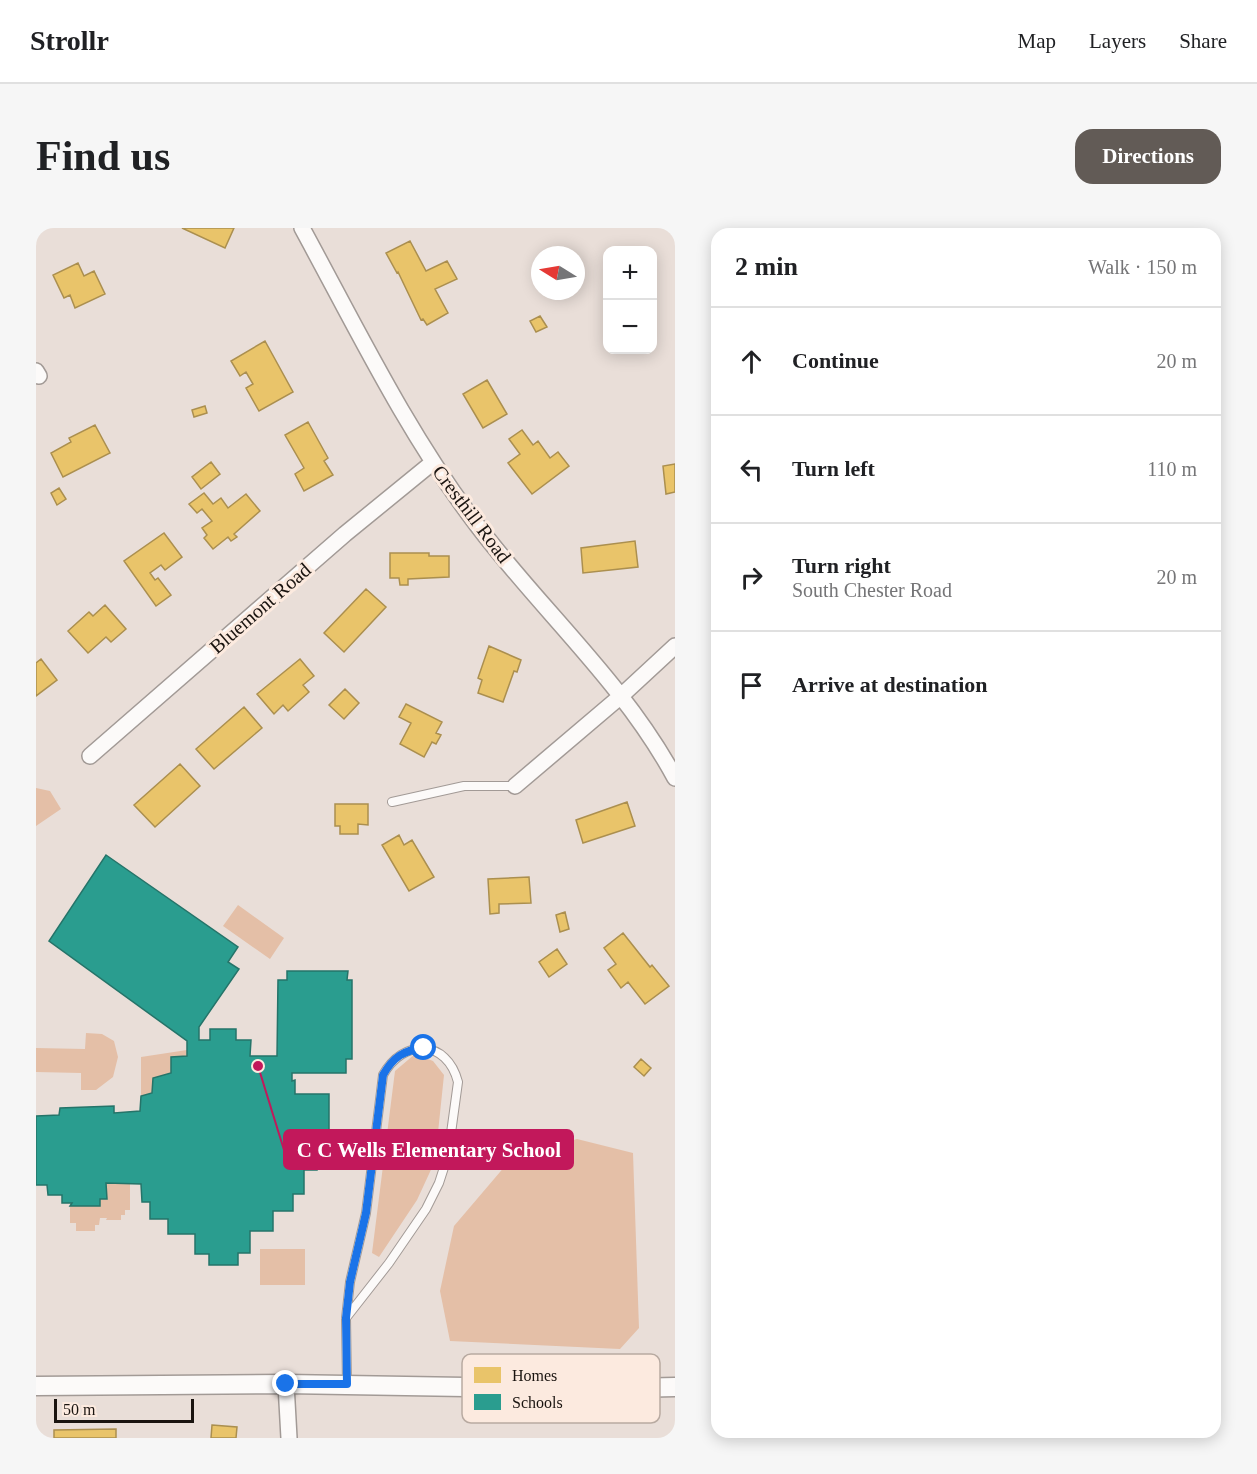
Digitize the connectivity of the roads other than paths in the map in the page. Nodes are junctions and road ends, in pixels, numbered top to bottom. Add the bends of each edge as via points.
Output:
1 (302, 228) edge
2 (432, 463) junction
3 (675, 646) edge
4 (621, 696) junction
5 (90, 756) dead end
6 (675, 778) edge
7 (515, 786) joint
8 (392, 802) dead end
9 (346, 1318) junction
10 (286, 1384) junction
11 (347, 1384) junction
12 (36, 1386) edge
13 (462, 1386) edge
14 (660, 1387) edge
15 (675, 1387) edge
16 (289, 1438) edge

1 - 2 street, Cresthill Road
2 - 4 street, Cresthill Road via 479,528
2 - 5 street, Bluemont Road
3 - 4 street
4 - 6 street, Cresthill Road
4 - 7 street
7 - 8 lane via 464,786
9 - 9 lane via 366,1213 383,1075 389,1063 405,1052 424,1048 447,1060 458,1083 440,1183 389,1263
9 - 11 lane
10 - 11 street
10 - 12 street
10 - 16 street
11 - 13 street
14 - 15 street

